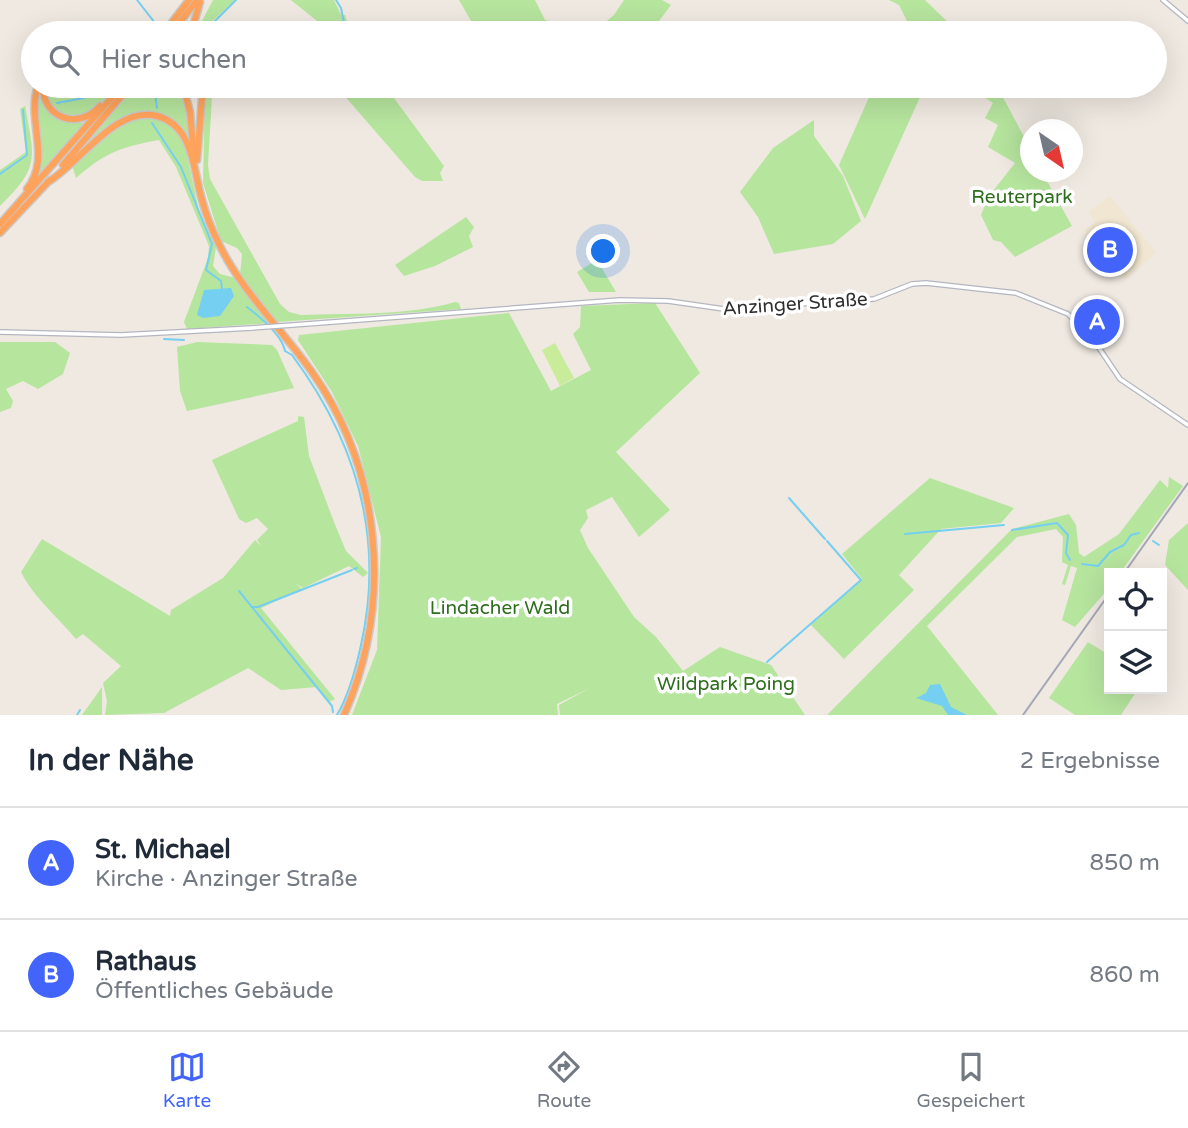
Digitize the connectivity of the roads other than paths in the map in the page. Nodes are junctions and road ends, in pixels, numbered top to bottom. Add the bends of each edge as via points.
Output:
1 (189, 0) edge
2 (199, 0) edge
3 (1163, 0) edge
4 (173, 21) edge
5 (182, 21) edge
6 (192, 21) edge
7 (1188, 21) edge
8 (38, 98) edge
9 (46, 98) edge
10 (110, 98) edge
11 (112, 98) edge
12 (120, 98) edge
13 (186, 98) edge
14 (202, 98) edge
15 (196, 172) junction
16 (48, 182) junction
17 (18, 205) junction
18 (0, 224) edge
19 (0, 233) edge
20 (0, 332) edge
21 (1188, 425) edge
22 (344, 715) edge

1 - 4 highway
2 - 5 highway
2 - 6 highway
3 - 7 street
8 - 17 highway via 34,112 38,165
9 - 10 highway via 59,116 72,120 86,117
11 - 17 highway
12 - 16 highway
13 - 15 highway
14 - 15 highway
15 - 16 highway via 179,130 159,116 142,114 118,123
15 - 22 highway via 207,217 225,256 320,383 361,473 372,525 374,589 366,648
16 - 19 highway
17 - 18 highway
20 - 21 street, Anzinger Straße, bridge via 121,335 620,300 724,309 874,299 926,283 1015,292 1068,314 1093,339 1120,379

